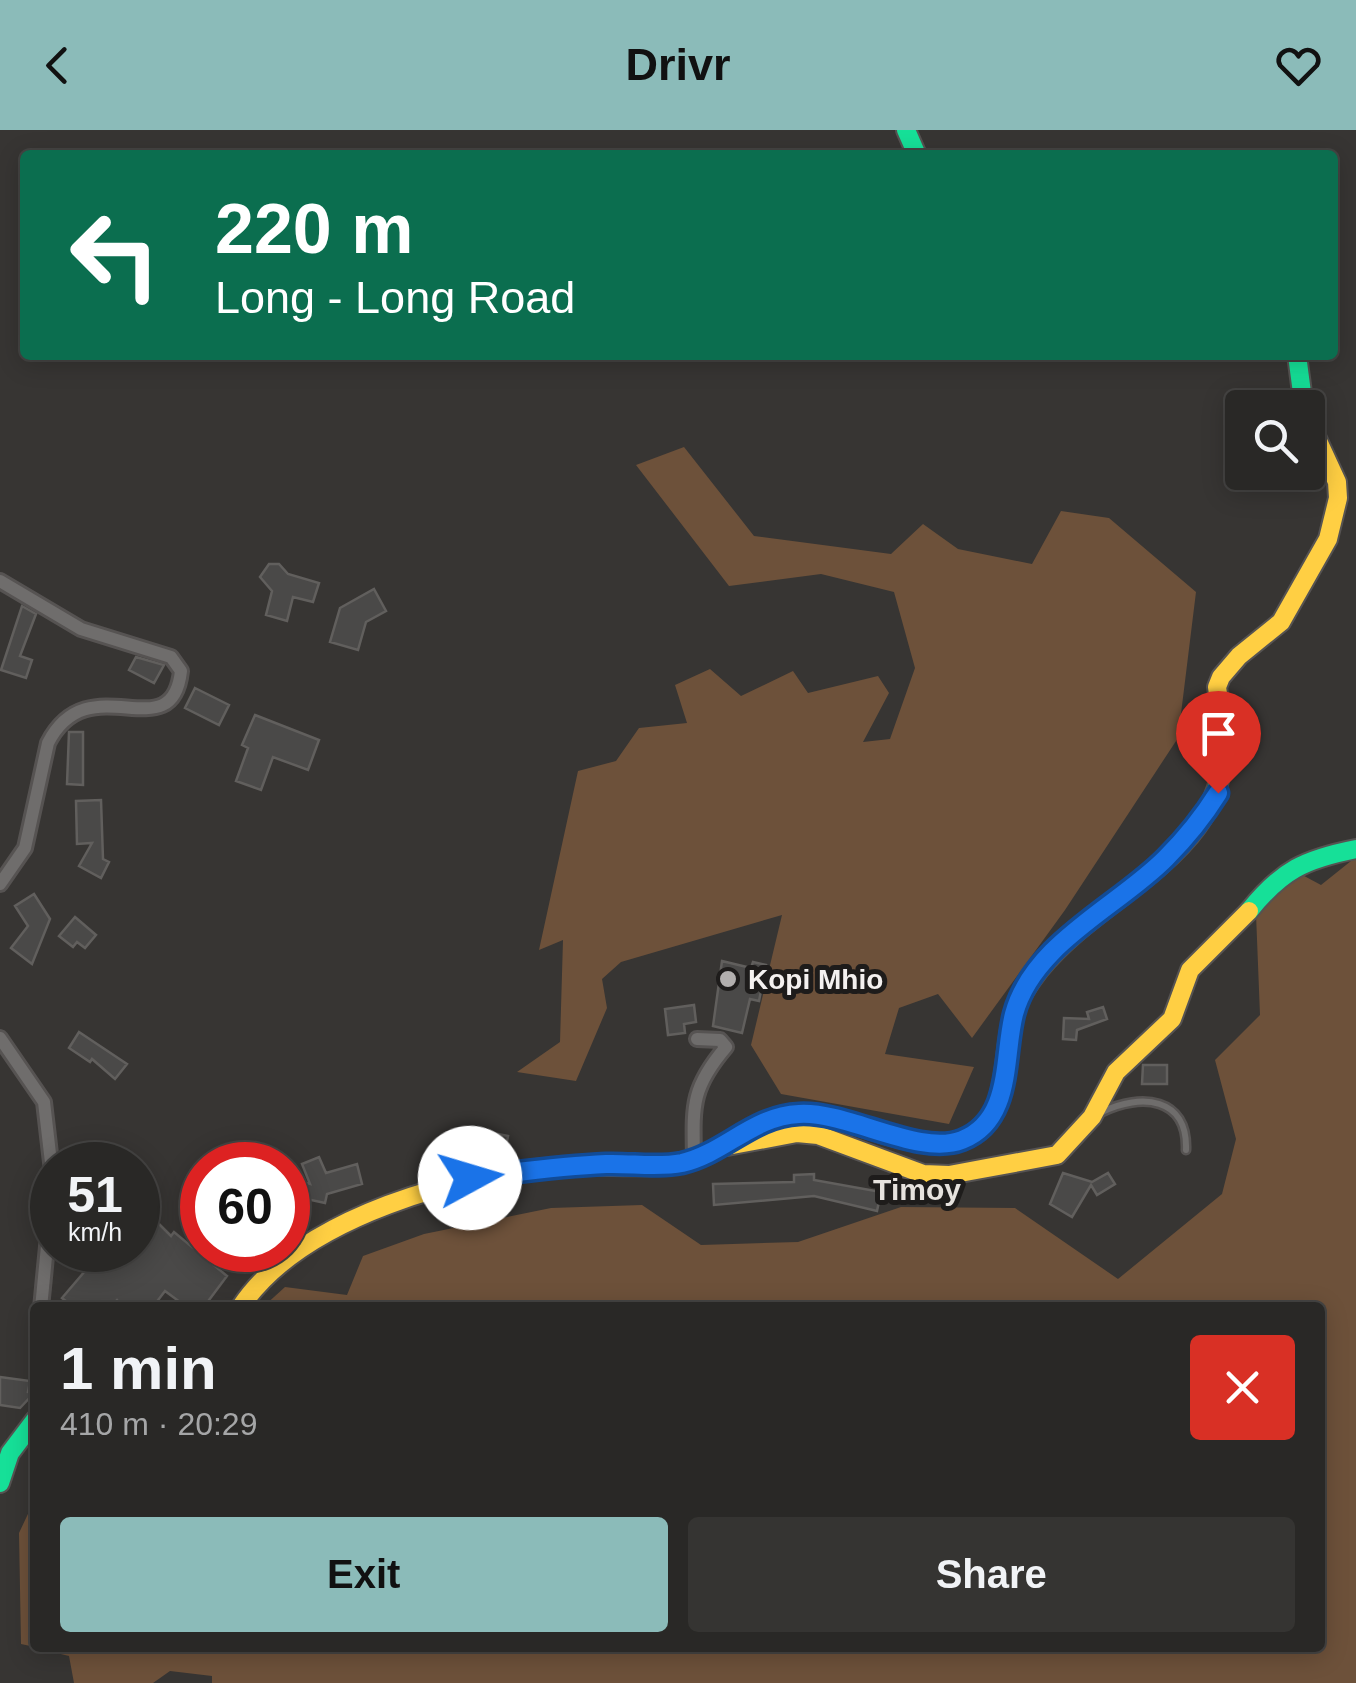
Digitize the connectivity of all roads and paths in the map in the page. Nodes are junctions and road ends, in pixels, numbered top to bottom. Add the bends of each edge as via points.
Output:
1 (1298, 360) edge
2 (1302, 390) edge
3 (1325, 456) edge
4 (0, 581) edge
5 (1356, 849) edge
6 (0, 884) edge
7 (0, 1038) edge
8 (697, 1040) dead end
9 (1092, 1116) junction
10 (49, 1142) edge
11 (717, 1148) junction
12 (1186, 1150) dead end
13 (694, 1158) junction
14 (45, 1272) edge
15 (42, 1302) edge
16 (245, 1302) edge
17 (30, 1426) edge
18 (0, 1483) edge

1 - 2 main road
3 - 11 main road via 1337,482 1335,524 1284,617 1220,676 1224,764 1218,793 1165,859 1087,922 1034,978 1014,1015 1008,1076 984,1125 963,1140 938,1145 833,1116 774,1116
4 - 6 street via 81,630 171,657 181,671 171,701 146,708 88,706 56,728 25,848
5 - 9 main road via 1321,854 1272,883 1190,970 1172,1019 1116,1072
7 - 10 street via 44,1102
8 - 13 street via 720,1040 726,1047 701,1077
9 - 11 main road via 1057,1155 949,1176 924,1174 818,1135
9 - 12 lane via 1130,1100 1168,1106 1178,1114
11 - 13 main road
13 - 16 main road via 470,1178 427,1191 280,1260
14 - 15 street
17 - 18 main road via 10,1452

